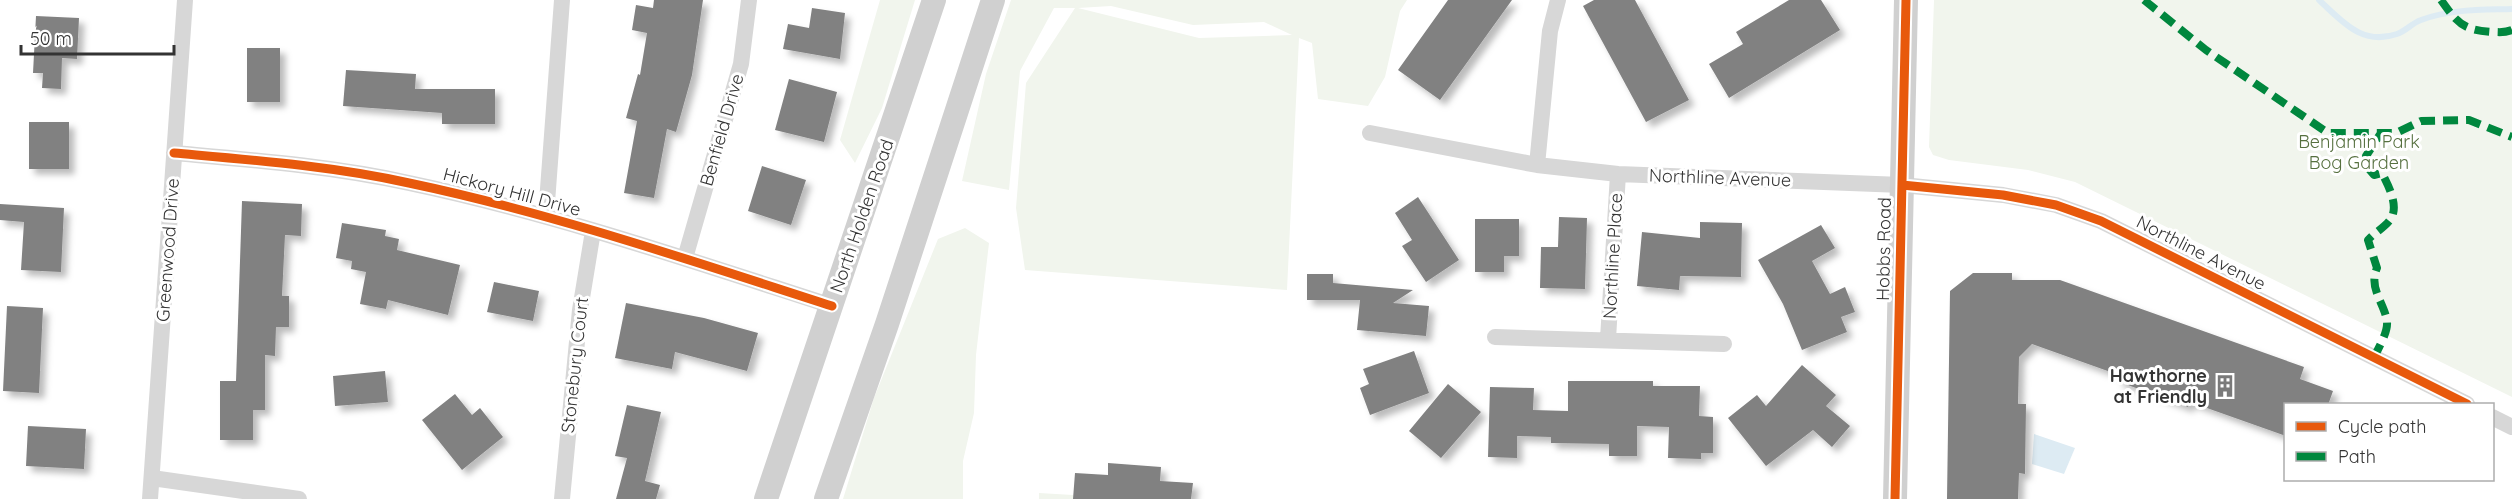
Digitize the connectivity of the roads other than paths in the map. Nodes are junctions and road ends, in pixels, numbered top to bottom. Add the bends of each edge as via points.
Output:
1 (185, 0) edge
2 (562, 0) edge
3 (749, 0) edge
4 (934, 0) edge
5 (993, 0) edge
6 (1558, 0) edge
7 (1906, 0) edge
8 (1370, 133) dead end
9 (174, 153) junction
10 (1538, 165) junction
11 (1618, 174) junction
12 (1902, 185) junction
13 (546, 216) junction
14 (593, 231) junction
15 (685, 258) junction
16 (832, 306) junction
17 (1495, 338) dead end
18 (1608, 339) junction
19 (1724, 344) dead end
20 (2463, 403) edge
21 (2494, 418) edge
22 (2512, 427) edge
23 (152, 478) junction
24 (150, 499) edge
25 (299, 499) edge
26 (562, 499) edge
27 (766, 499) edge
28 (826, 499) edge
29 (1895, 499) edge

1 - 9 street, Greenwood Drive
2 - 13 street
3 - 15 street, Benfield Drive via 741,64
4 - 16 main road, North Holden Road
5 - 28 main road
6 - 10 street via 1550,31
7 - 12 main road, Hobbs Road
8 - 10 street, Northline Avenue
9 - 13 street, Hickory Hill Drive via 407,182
9 - 23 street, Greenwood Drive
10 - 11 street, Northline Avenue
11 - 12 street, Northline Avenue
11 - 18 street, Northline Place
12 - 20 street, Northline Avenue via 2003,195 2056,205 2101,221
12 - 29 main road, Hobbs Road
13 - 14 street, Hickory Hill Drive
14 - 15 street, Hickory Hill Drive
14 - 26 street, Stonebury Court via 580,310
15 - 16 street, Hickory Hill Drive
16 - 27 main road, North Holden Road
17 - 18 street, Northline Place
18 - 19 street, Northline Place
21 - 22 street
23 - 24 street, Greenwood Drive
23 - 25 street

